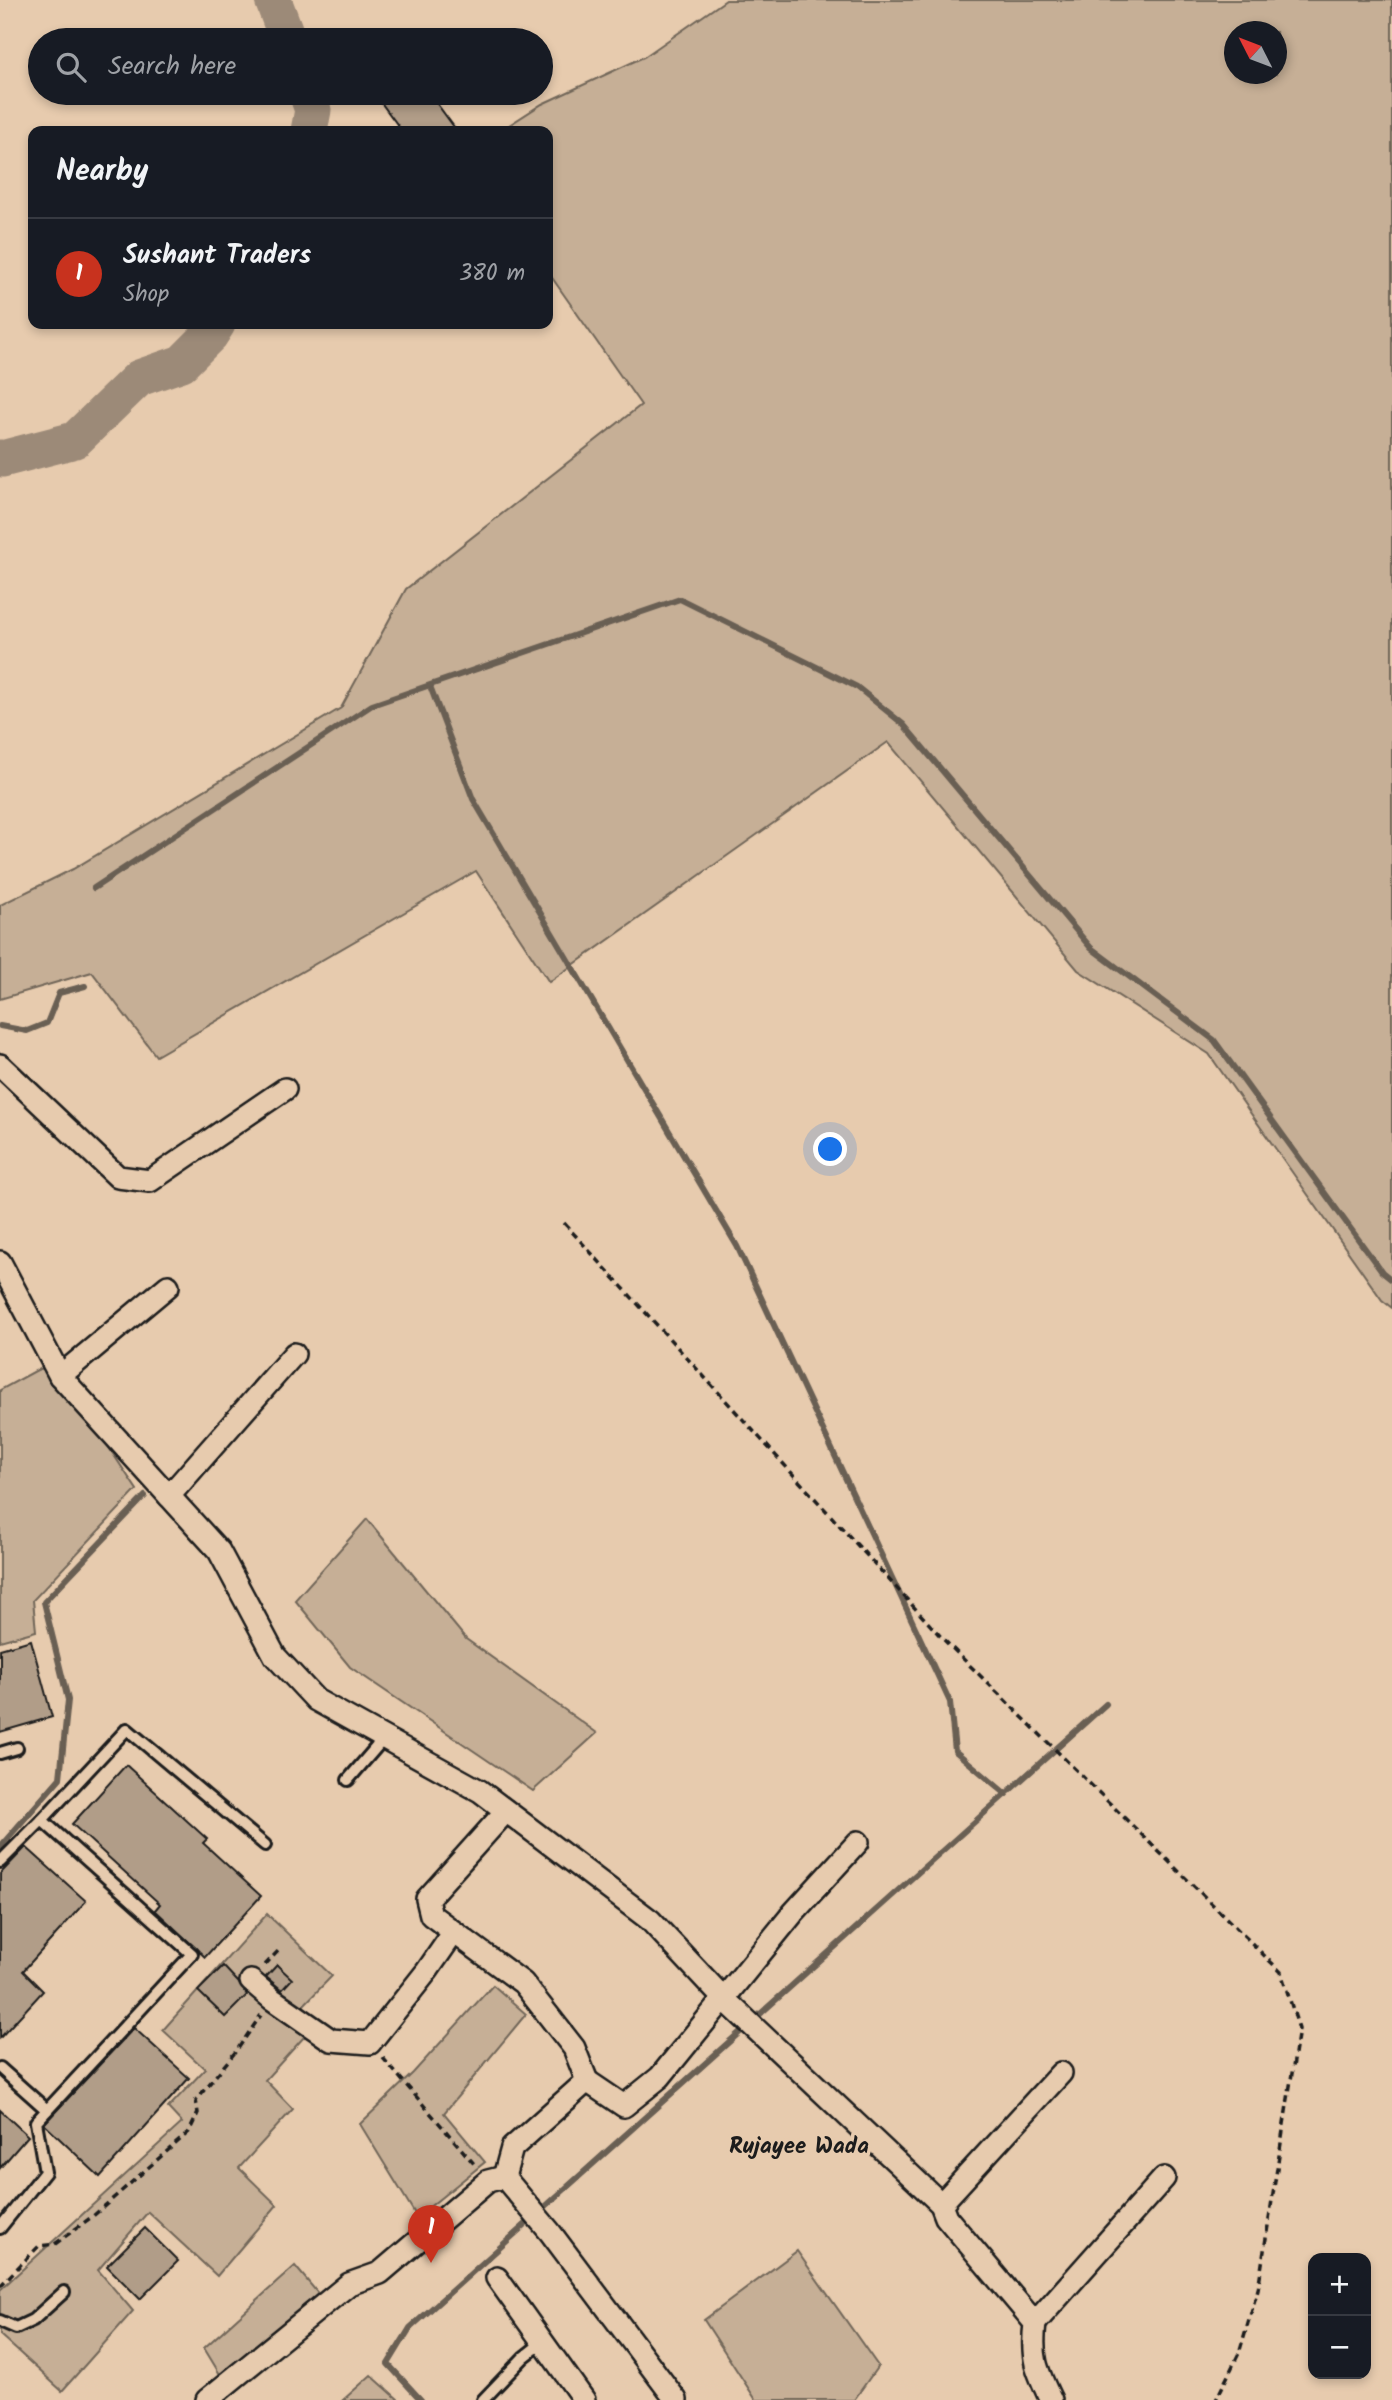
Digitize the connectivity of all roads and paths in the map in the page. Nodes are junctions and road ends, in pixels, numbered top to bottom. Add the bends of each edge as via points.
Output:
1 (0, 1065) edge
2 (285, 1089) dead end
3 (564, 1223) dead end
4 (0, 1262) edge
5 (168, 1286) dead end
6 (294, 1354) dead end
7 (60, 1376) junction
8 (169, 1496) junction
9 (385, 1737) junction
10 (18, 1748) dead end
11 (0, 1753) edge
12 (348, 1780) dead end
13 (506, 1811) junction
14 (42, 1819) junction
15 (858, 1842) dead end
16 (265, 1845) dead end
17 (0, 1862) edge
18 (454, 1932) junction
19 (251, 1981) dead end
20 (723, 1998) junction
21 (272, 1999) junction
22 (370, 2043) junction
23 (0, 2068) edge
24 (1060, 2073) dead end
25 (587, 2081) junction
26 (47, 2110) junction
27 (1164, 2178) dead end
28 (496, 2179) junction
29 (942, 2204) junction
30 (1, 2226) edge
31 (497, 2278) dead end
32 (0, 2286) edge
33 (64, 2292) dead end
34 (0, 2321) edge
35 (1035, 2323) junction
36 (543, 2342) junction
37 (207, 2400) edge
38 (483, 2400) edge
39 (584, 2400) edge
40 (676, 2400) edge
41 (1051, 2400) edge
42 (1216, 2400) edge

1 - 2 street via 118,1177 150,1181
3 - 42 path via 943,1639 1281,1972 1299,2029 1258,2289 1239,2353
4 - 7 street
5 - 7 street
6 - 8 street
7 - 8 street
8 - 9 street via 219,1551 275,1656 316,1700
9 - 12 lane
9 - 13 street
10 - 11 lane
13 - 18 street via 427,1899 431,1915
13 - 20 street via 650,1920
14 - 16 lane via 127,1729
14 - 17 lane
14 - 26 lane via 192,1954
15 - 20 street
18 - 22 street
18 - 25 street via 523,1983 574,2048
19 - 21 street
20 - 25 street via 660,2077 625,2106
20 - 29 street
21 - 22 street via 331,2040
21 - 32 path via 196,2100 198,2113 189,2132 93,2216 55,2244 39,2246
22 - 28 path via 466,2152
23 - 26 lane
24 - 29 street
25 - 28 street via 512,2148
26 - 30 lane via 36,2122 45,2172
27 - 35 street
28 - 37 street via 380,2273 349,2284
28 - 40 street via 550,2232
29 - 35 street via 946,2217
31 - 36 street
33 - 34 lane via 33,2320 16,2328
35 - 41 street via 1032,2350
36 - 38 lane
36 - 39 street

